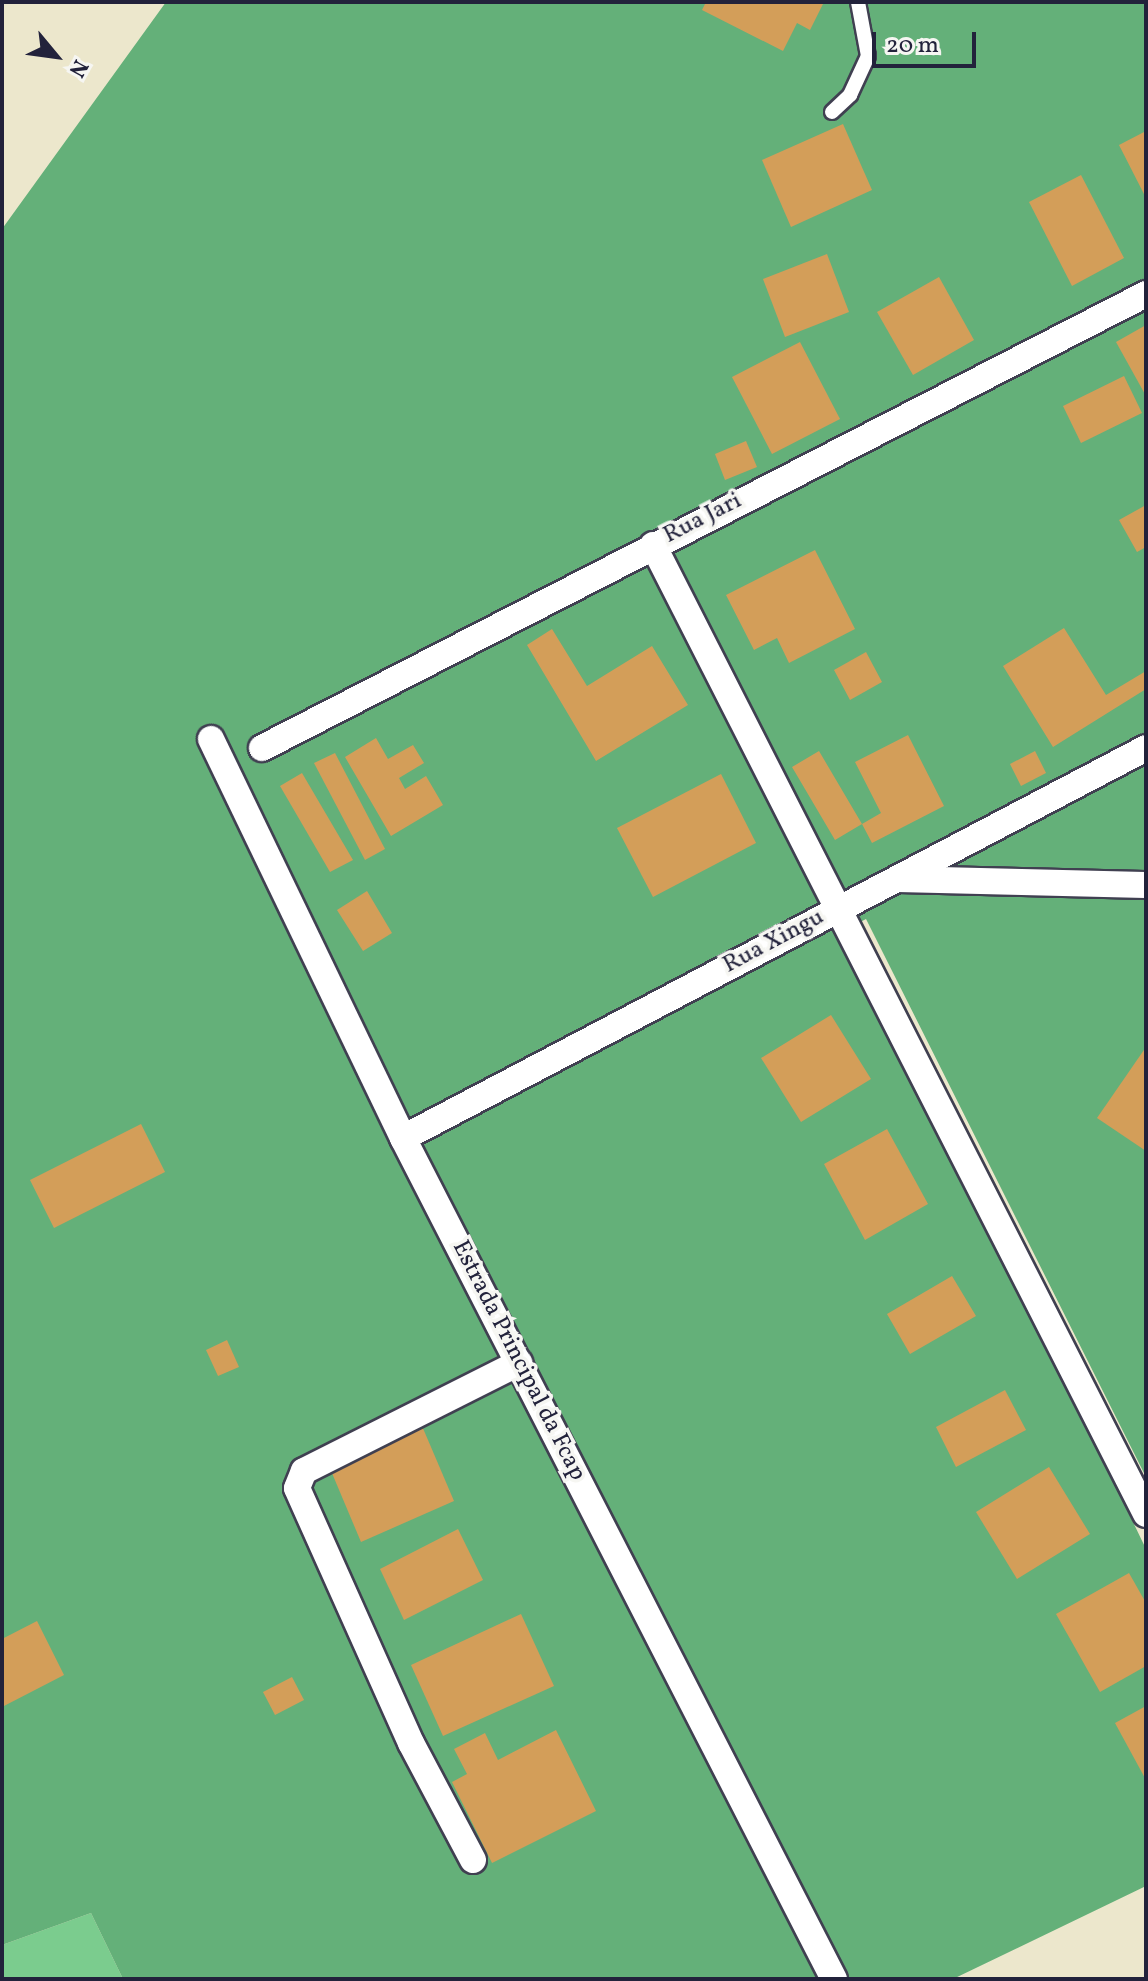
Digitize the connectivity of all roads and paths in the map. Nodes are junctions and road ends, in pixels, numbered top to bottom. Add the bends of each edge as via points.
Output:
1 (858, 2) edge
2 (832, 112) dead end
3 (1146, 294) edge
4 (653, 545) junction
5 (211, 739) dead end
6 (262, 748) dead end
7 (1146, 748) edge
8 (897, 879) junction
9 (1146, 885) edge
10 (837, 909) junction
11 (403, 1138) junction
12 (519, 1363) junction
13 (1146, 1514) edge
14 (473, 1860) dead end
15 (834, 1979) edge

1 - 2 lane via 868,56 850,95
3 - 4 street, Rua Jari
4 - 6 street, Rua Jari
4 - 10 street
5 - 11 street, Estrada Principal da Fcap
7 - 8 street, Rua Xingu
8 - 9 street
8 - 10 street, Rua Xingu
10 - 11 street, Rua Xingu
10 - 13 street
11 - 12 street, Estrada Principal da Fcap
12 - 14 street via 304,1471 297,1488 411,1743
12 - 15 street, Estrada Principal da Fcap

